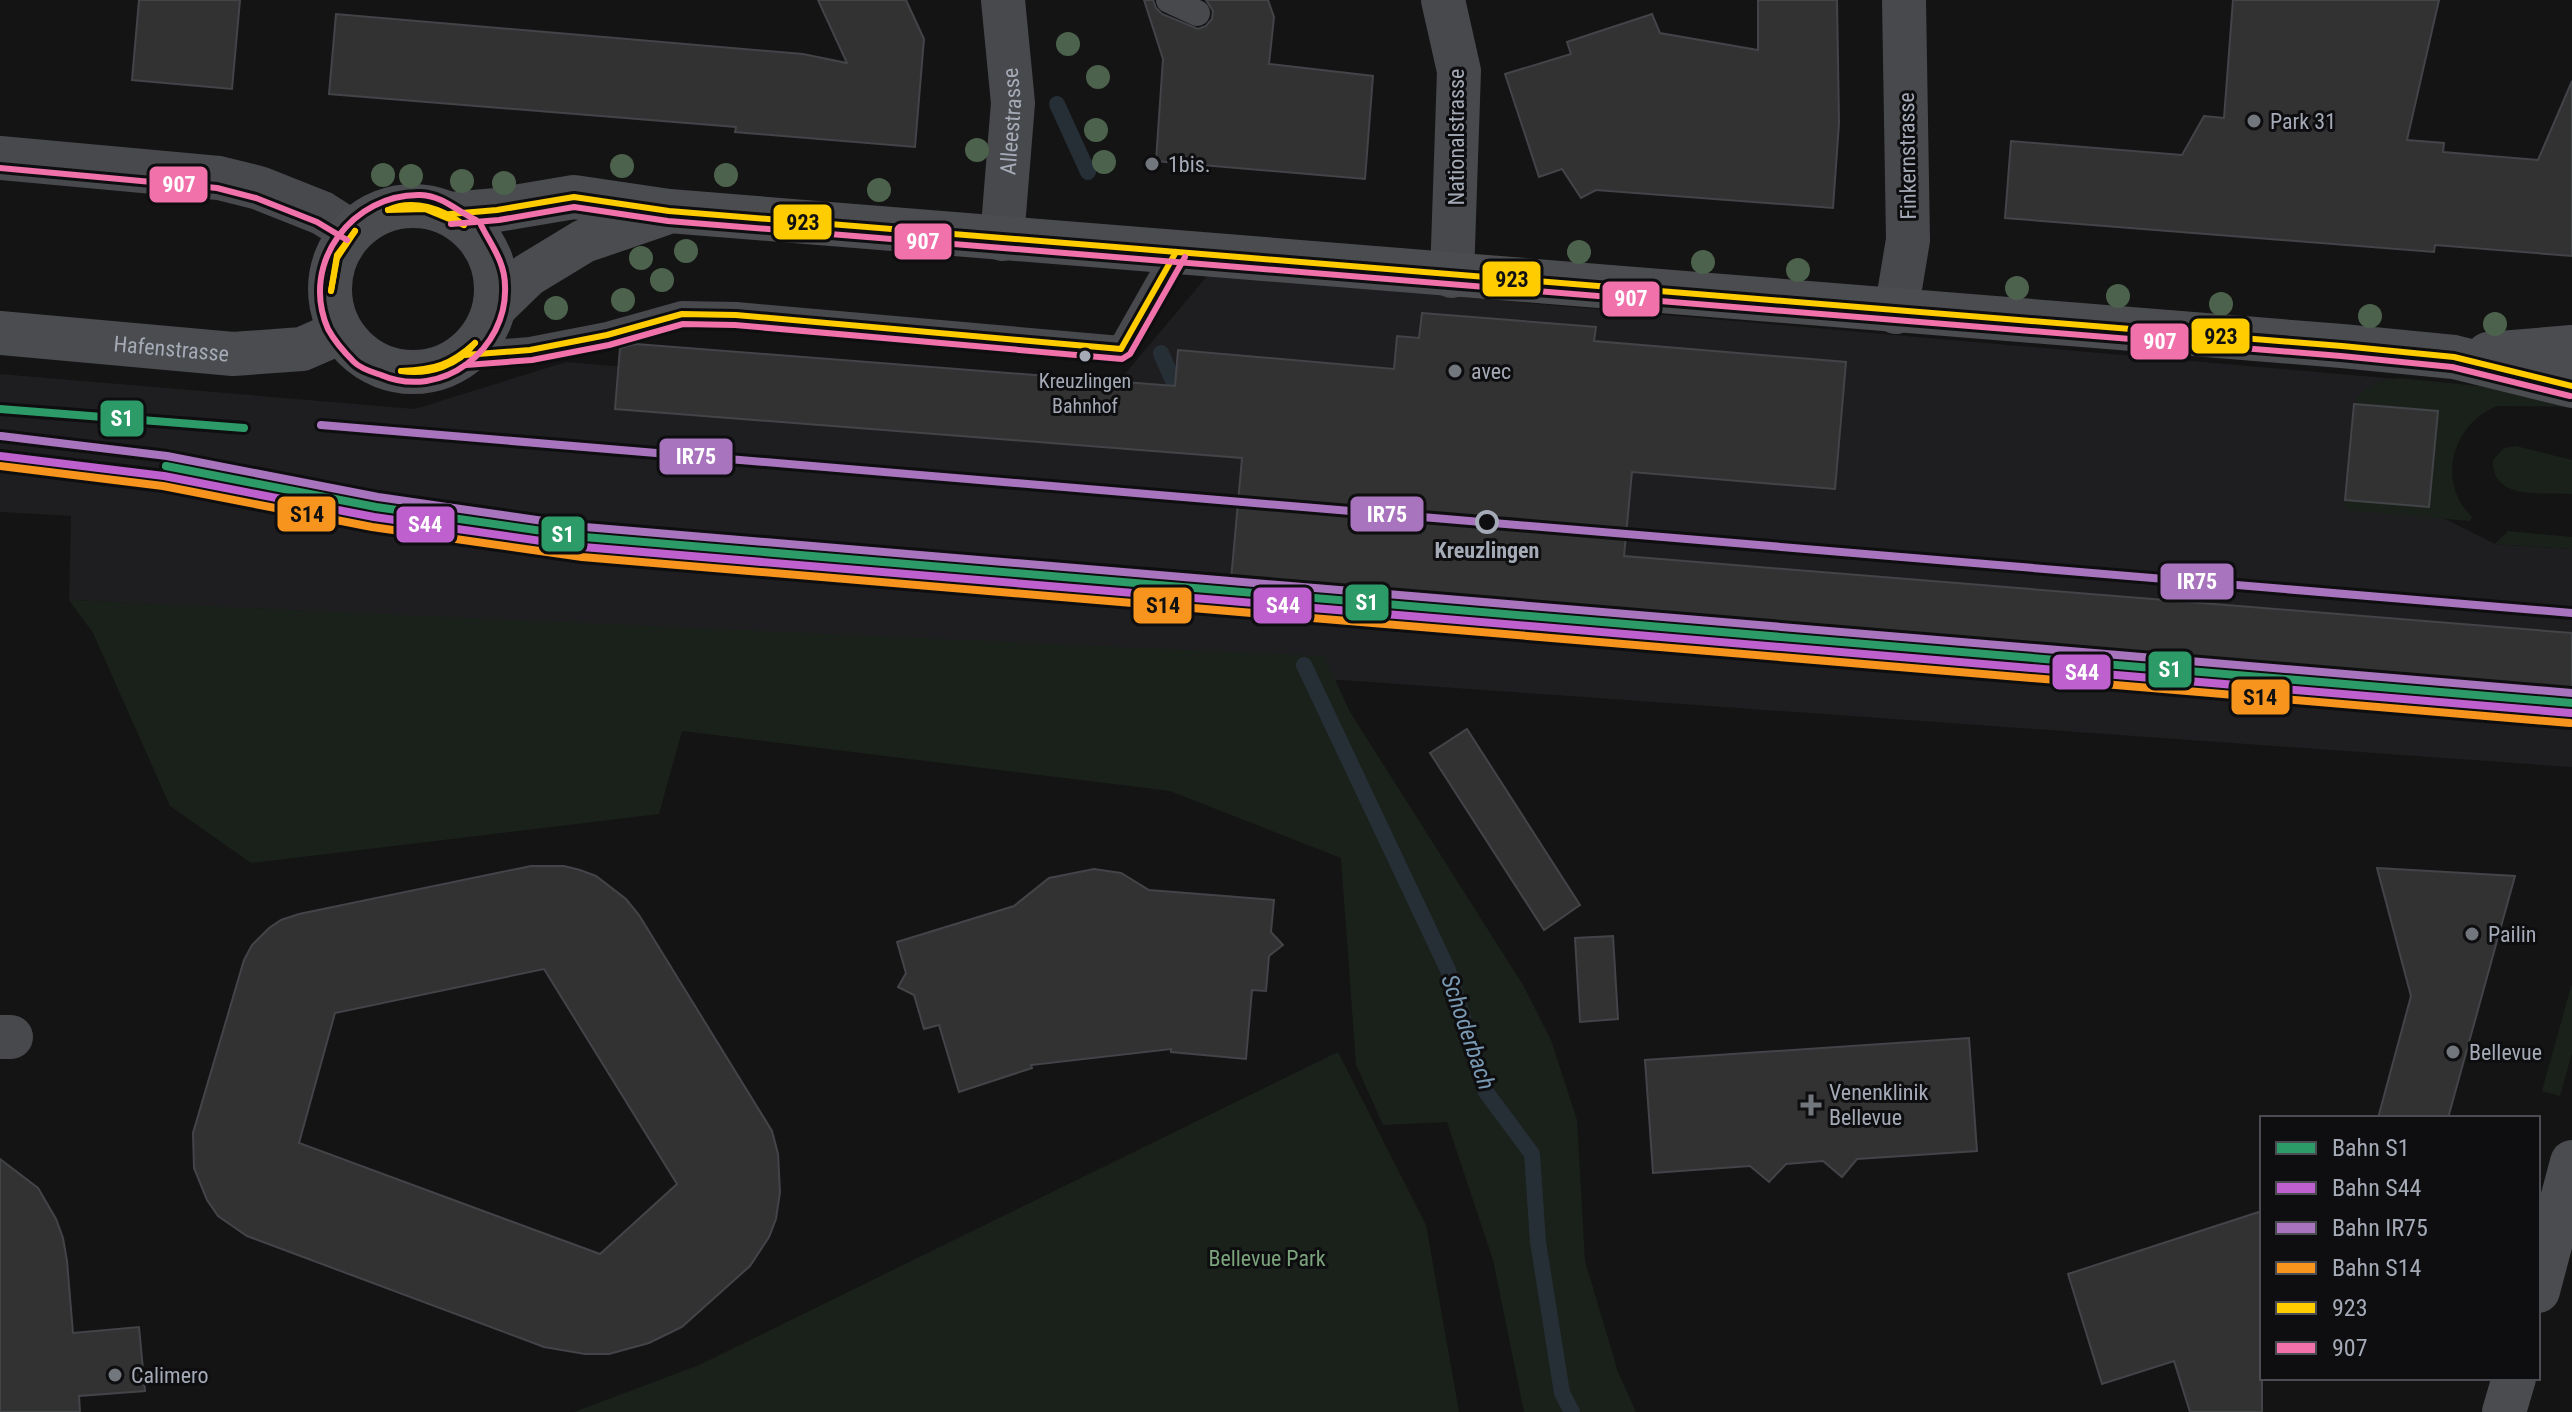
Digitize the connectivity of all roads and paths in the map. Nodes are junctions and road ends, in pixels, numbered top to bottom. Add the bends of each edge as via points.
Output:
1 (1003, 0) edge
2 (1169, 0) edge
3 (1443, 0) edge
4 (1904, 0) edge
5 (1197, 13) dead end
6 (0, 158) edge
7 (669, 211) junction
8 (450, 214) junction
9 (352, 232) junction
10 (1002, 239) junction
11 (1176, 252) junction
12 (1452, 276) junction
13 (495, 307) junction
14 (1896, 312) junction
15 (341, 332) junction
16 (0, 333) edge
17 (2572, 347) edge
18 (465, 355) junction
19 (2454, 357) junction
20 (2572, 386) edge
21 (2572, 1162) edge
22 (2564, 1226) edge
23 (2540, 1286) edge
24 (2513, 1380) edge
25 (2504, 1412) edge

1 - 10 street, Alleestrasse via 1013,103
2 - 5 lane
3 - 12 street, Nationalstrasse via 1459,71
4 - 14 street, Finkernstrasse via 1908,240
6 - 9 street via 219,178 322,213
7 - 8 main road via 574,197
7 - 10 main road
7 - 13 main road via 584,241 528,275
8 - 9 main road via 425,206 398,207 373,215
8 - 13 main road via 472,229 487,250 496,278
9 - 15 main road via 337,255 330,280 331,307
10 - 11 main road
11 - 12 main road
11 - 18 lane via 1121,349 682,314 530,350
12 - 14 main road
13 - 18 main road via 484,333
14 - 19 main road
15 - 16 main road, Hafenstrasse via 302,349 233,354
15 - 18 main road via 360,354 384,368 440,368
17 - 19 main road
19 - 20 main road
21 - 22 main road
22 - 23 main road
24 - 25 main road

